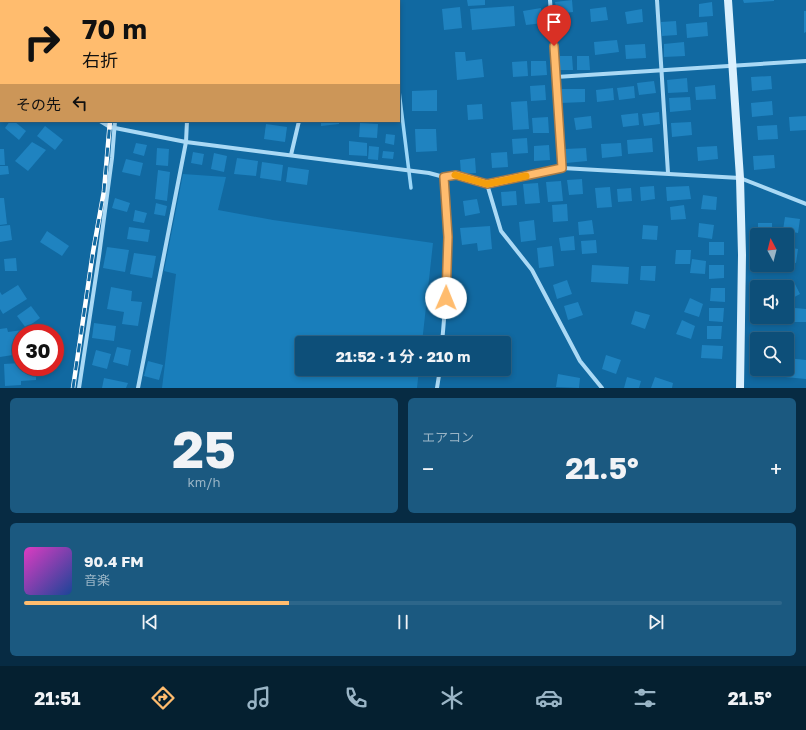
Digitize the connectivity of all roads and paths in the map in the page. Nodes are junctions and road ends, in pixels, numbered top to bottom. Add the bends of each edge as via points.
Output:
1 (550, 0) edge
2 (657, 0) edge
3 (728, 0) edge
4 (806, 61) edge
5 (732, 66) junction
6 (662, 70) junction
7 (556, 76) junction
8 (102, 122) edge
9 (114, 122) edge
10 (186, 122) edge
11 (299, 122) edge
12 (114, 128) junction
13 (186, 142) junction
14 (291, 155) junction
15 (562, 168) junction
16 (668, 173) junction
17 (444, 177) junction
18 (740, 178) junction
19 (487, 184) junction
20 (806, 204) edge
21 (443, 336) edge
22 (439, 376) edge
23 (79, 388) edge
24 (138, 388) edge
25 (436, 388) edge
26 (602, 388) edge
27 (740, 388) edge

1 - 7 street
2 - 6 street
3 - 5 street
4 - 5 street
5 - 6 street
5 - 18 street
6 - 7 street
6 - 16 street
7 - 15 street
8 - 12 street
9 - 12 street
10 - 13 street
11 - 14 street
12 - 13 street
12 - 23 street via 99,256
13 - 14 street
13 - 24 street
14 - 17 street
15 - 16 street
15 - 19 street
16 - 18 street
17 - 19 street via 456,175
17 - 21 street via 448,237
18 - 20 street
18 - 27 street
19 - 26 street via 501,231 532,270 580,362
22 - 25 street

